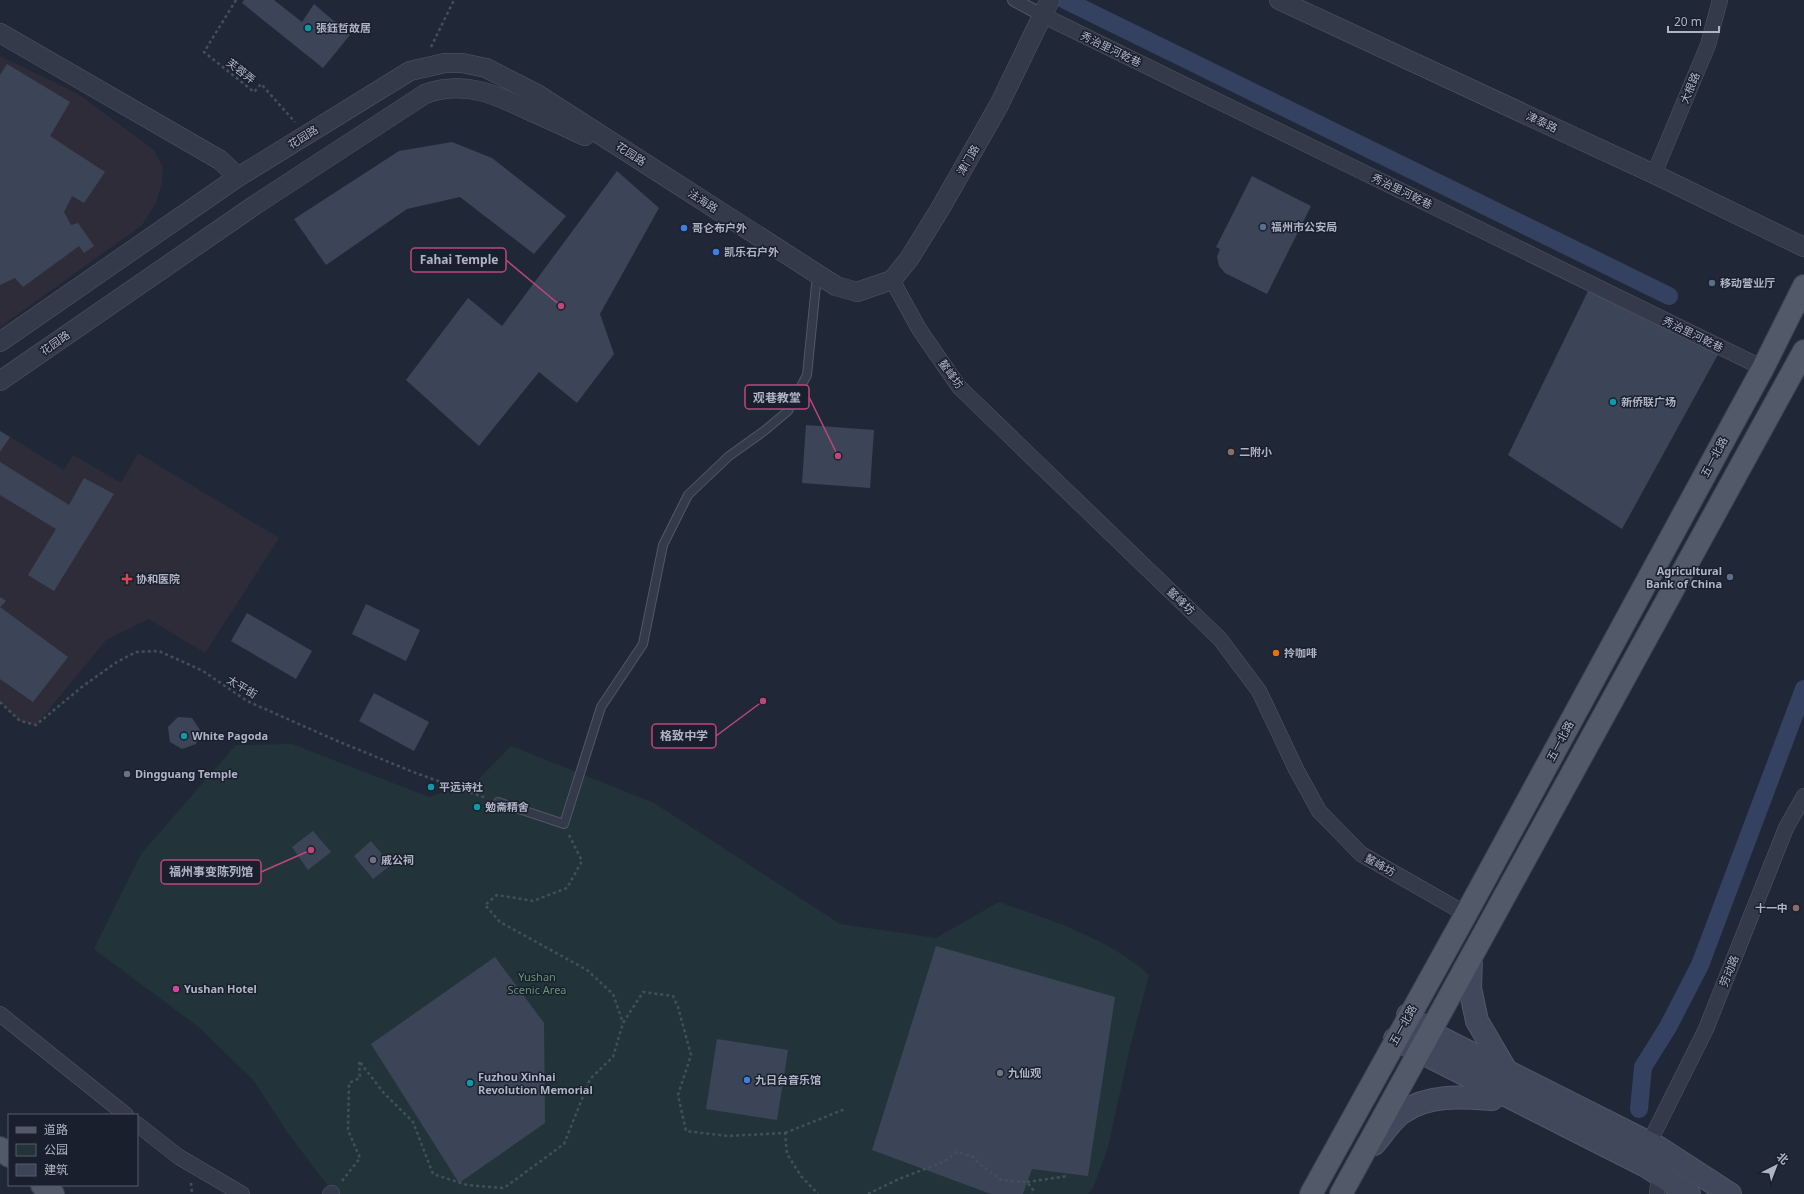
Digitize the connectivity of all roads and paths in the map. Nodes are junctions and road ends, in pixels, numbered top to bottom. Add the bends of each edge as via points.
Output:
1 (236, 0) edge
2 (454, 0) edge
3 (1014, 0) edge
4 (1279, 0) edge
5 (1720, 0) edge
6 (1046, 8) edge
7 (0, 33) edge
8 (410, 71) junction
9 (307, 134) junction
10 (654, 168) junction
11 (1654, 174) junction
12 (238, 177) junction
13 (1804, 247) edge
14 (817, 275) junction
15 (892, 280) junction
16 (1804, 286) edge
17 (0, 342) edge
18 (1804, 351) edge
19 (1763, 368) junction
20 (0, 381) edge
21 (0, 702) edge
22 (1804, 796) edge
23 (498, 802) joint
24 (564, 824) junction
25 (1466, 914) junction
26 (1471, 958) junction
27 (0, 1014) edge
28 (1408, 1016) junction
29 (624, 1023) junction
30 (1429, 1032) junction
31 (1395, 1039) junction
32 (1419, 1051) junction
33 (1506, 1072) junction
34 (1498, 1092) junction
35 (845, 1109) dead end
36 (125, 1114) edge
37 (138, 1125) edge
38 (785, 1133) junction
39 (1649, 1143) junction
40 (0, 1148) edge
41 (8, 1155) edge
42 (1359, 1161) junction
43 (1068, 1176) dead end
44 (1027, 1182) junction
45 (1658, 1184) edge
46 (43, 1186) edge
47 (331, 1193) edge
48 (52, 1194) edge
49 (242, 1194) edge
50 (818, 1194) edge
51 (868, 1194) edge
52 (1032, 1194) edge
53 (1311, 1194) edge
54 (1341, 1194) edge
55 (1689, 1194) edge
56 (1730, 1194) edge

1 - 9 path, 芙蓉弄 via 204,52 254,92 261,84
2 - 8 path via 426,59
3 - 6 street
4 - 11 street, 津泰路
5 - 11 street, 大根路 via 1708,45
6 - 15 street, 津门路 via 999,105 940,209 909,259
6 - 19 street, 秀治里河乾巷
7 - 12 street via 220,160
8 - 9 street, 花园路
8 - 10 street, 花园路 via 445,62 486,68 537,94
9 - 12 street, 花园路
10 - 14 street, 法海路
10 - 20 street, 花园路 via 498,96 481,90 440,88 425,94 255,205
11 - 13 street, 津泰路
12 - 17 street, 花园路
14 - 15 street, 法海路 via 836,286 856,292
14 - 24 lane via 807,375 788,411 729,456 688,495 663,545 643,644 601,707
15 - 25 street, 鳌峰坊 via 919,329 959,387 1220,639 1259,691 1319,811 1361,854
16 - 19 main road, 五一北路
18 - 26 main road
19 - 25 main road, 五一北路
21 - 23 path, 太平街 via 20,721 36,725 117,662 136,652 158,651 202,671 247,701 406,769
22 - 39 street, 劳动路 via 1786,828 1706,1029
23 - 24 lane
24 - 29 path via 582,861 567,888 533,901 497,895 485,905 500,922 587,970 613,994
25 - 28 main road, 五一北路
26 - 30 main road
26 - 33 main road via 1470,988 1477,1021
27 - 36 street
28 - 30 main road
28 - 31 main road, 五一北路
29 - 38 path via 643,992 673,996 691,1055 678,1095 686,1131 728,1136
29 - 47 path via 613,1057 590,1079 564,1144 504,1188 467,1185 433,1174 413,1122 383,1092 359,1061 360,1078 348,1083 348,1130 360,1158
30 - 32 main road
30 - 33 main road
31 - 32 main road
31 - 53 main road, 五一北路
32 - 34 main road
32 - 42 main road
33 - 39 main road
34 - 42 main road via 1492,1099 1430,1099 1402,1112
34 - 45 main road via 1646,1166
35 - 38 path
37 - 49 street via 179,1157
38 - 50 path via 787,1154
39 - 56 main road
40 - 41 main road
42 - 54 main road
43 - 44 path
44 - 51 path via 1001,1180 972,1156 957,1152 943,1162
44 - 52 path via 1033,1190
45 - 55 main road
46 - 48 main road

